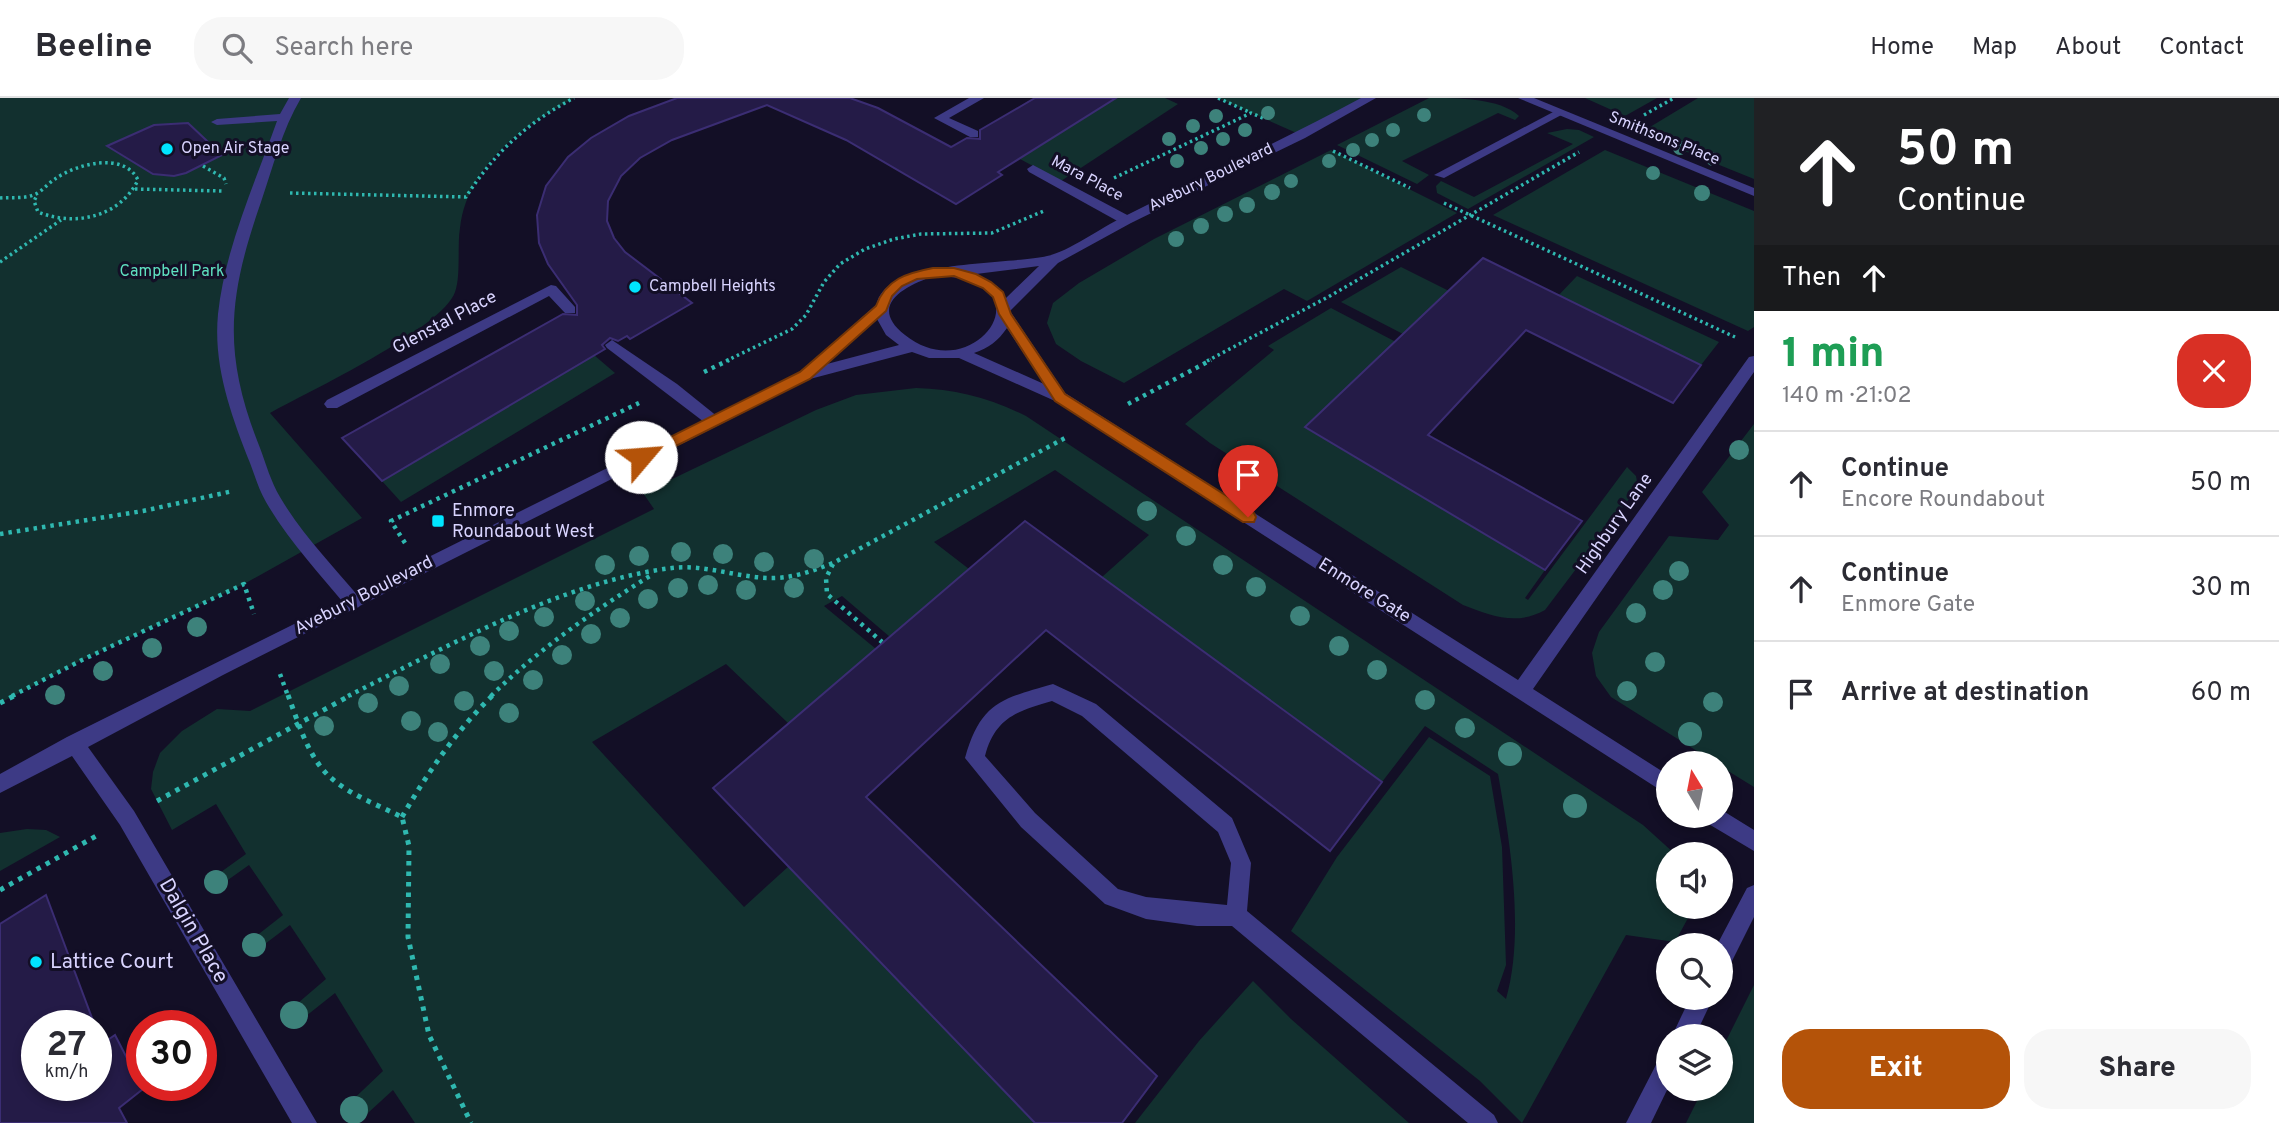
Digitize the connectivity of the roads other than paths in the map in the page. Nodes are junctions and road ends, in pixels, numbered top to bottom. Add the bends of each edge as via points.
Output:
1 (295, 98) edge
2 (978, 98) edge
3 (1370, 98) edge
4 (1524, 98) edge
5 (1559, 113) junction
6 (285, 117) junction
7 (217, 122) dead end
8 (974, 134) dead end
9 (1032, 169) dead end
10 (1440, 175) dead end
11 (1754, 192) edge
12 (1126, 220) junction
13 (1053, 260) junction
14 (954, 272) junction
15 (881, 308) junction
16 (570, 310) dead end
17 (1005, 311) junction
18 (611, 345) dead end
19 (911, 347) junction
20 (960, 353) junction
21 (1754, 361) edge
22 (805, 375) junction
23 (1747, 383) edge
24 (1060, 397) junction
25 (332, 404) dead end
26 (713, 421) junction
27 (353, 601) junction
28 (1521, 691) junction
29 (74, 743) junction
30 (1656, 778) edge
31 (0, 785) edge
32 (1733, 828) edge
33 (1754, 841) edge
34 (1754, 895) edge
35 (1236, 916) junction
36 (1733, 936) edge
37 (1656, 1089) edge
38 (305, 1123) edge
39 (1486, 1123) edge
40 (1639, 1123) edge

1 - 6 street
2 - 8 street via 940,118
3 - 12 street, Avebury Boulevard
4 - 5 street, Smithsons Place
5 - 10 street
5 - 11 street, Smithsons Place
6 - 7 street
6 - 27 street via 230,283 226,356 231,387 272,498
9 - 12 street, Mara Place
12 - 13 street, Avebury Boulevard
13 - 14 street, Avebury Boulevard
13 - 17 street, Avebury Boulevard
14 - 15 street via 914,275 887,294
14 - 17 street via 987,285 999,295
15 - 19 street via 888,330
15 - 22 street, Avebury Boulevard
16 - 25 street, Glenstal Place via 551,289
17 - 20 street via 1002,327 992,338
17 - 24 street, Enmore Gate
18 - 26 street
19 - 20 street
19 - 22 street, Avebury Boulevard
20 - 24 street, Enmore Gate
21 - 23 street, Highbury Lane
22 - 26 street, Avebury Boulevard
23 - 28 street, Highbury Lane
24 - 28 street, Enmore Gate
26 - 27 street, Avebury Boulevard
27 - 29 street, Avebury Boulevard
28 - 30 street, Enmore Gate
29 - 31 street, Avebury Boulevard
29 - 38 street, Dalgin Place via 127,818
32 - 33 street
34 - 36 street
35 - 35 street via 1241,863 1225,825 1089,710 1053,692 1009,705 982,732 975,758 1028,820 1112,897 1146,908
35 - 39 street
37 - 40 street

